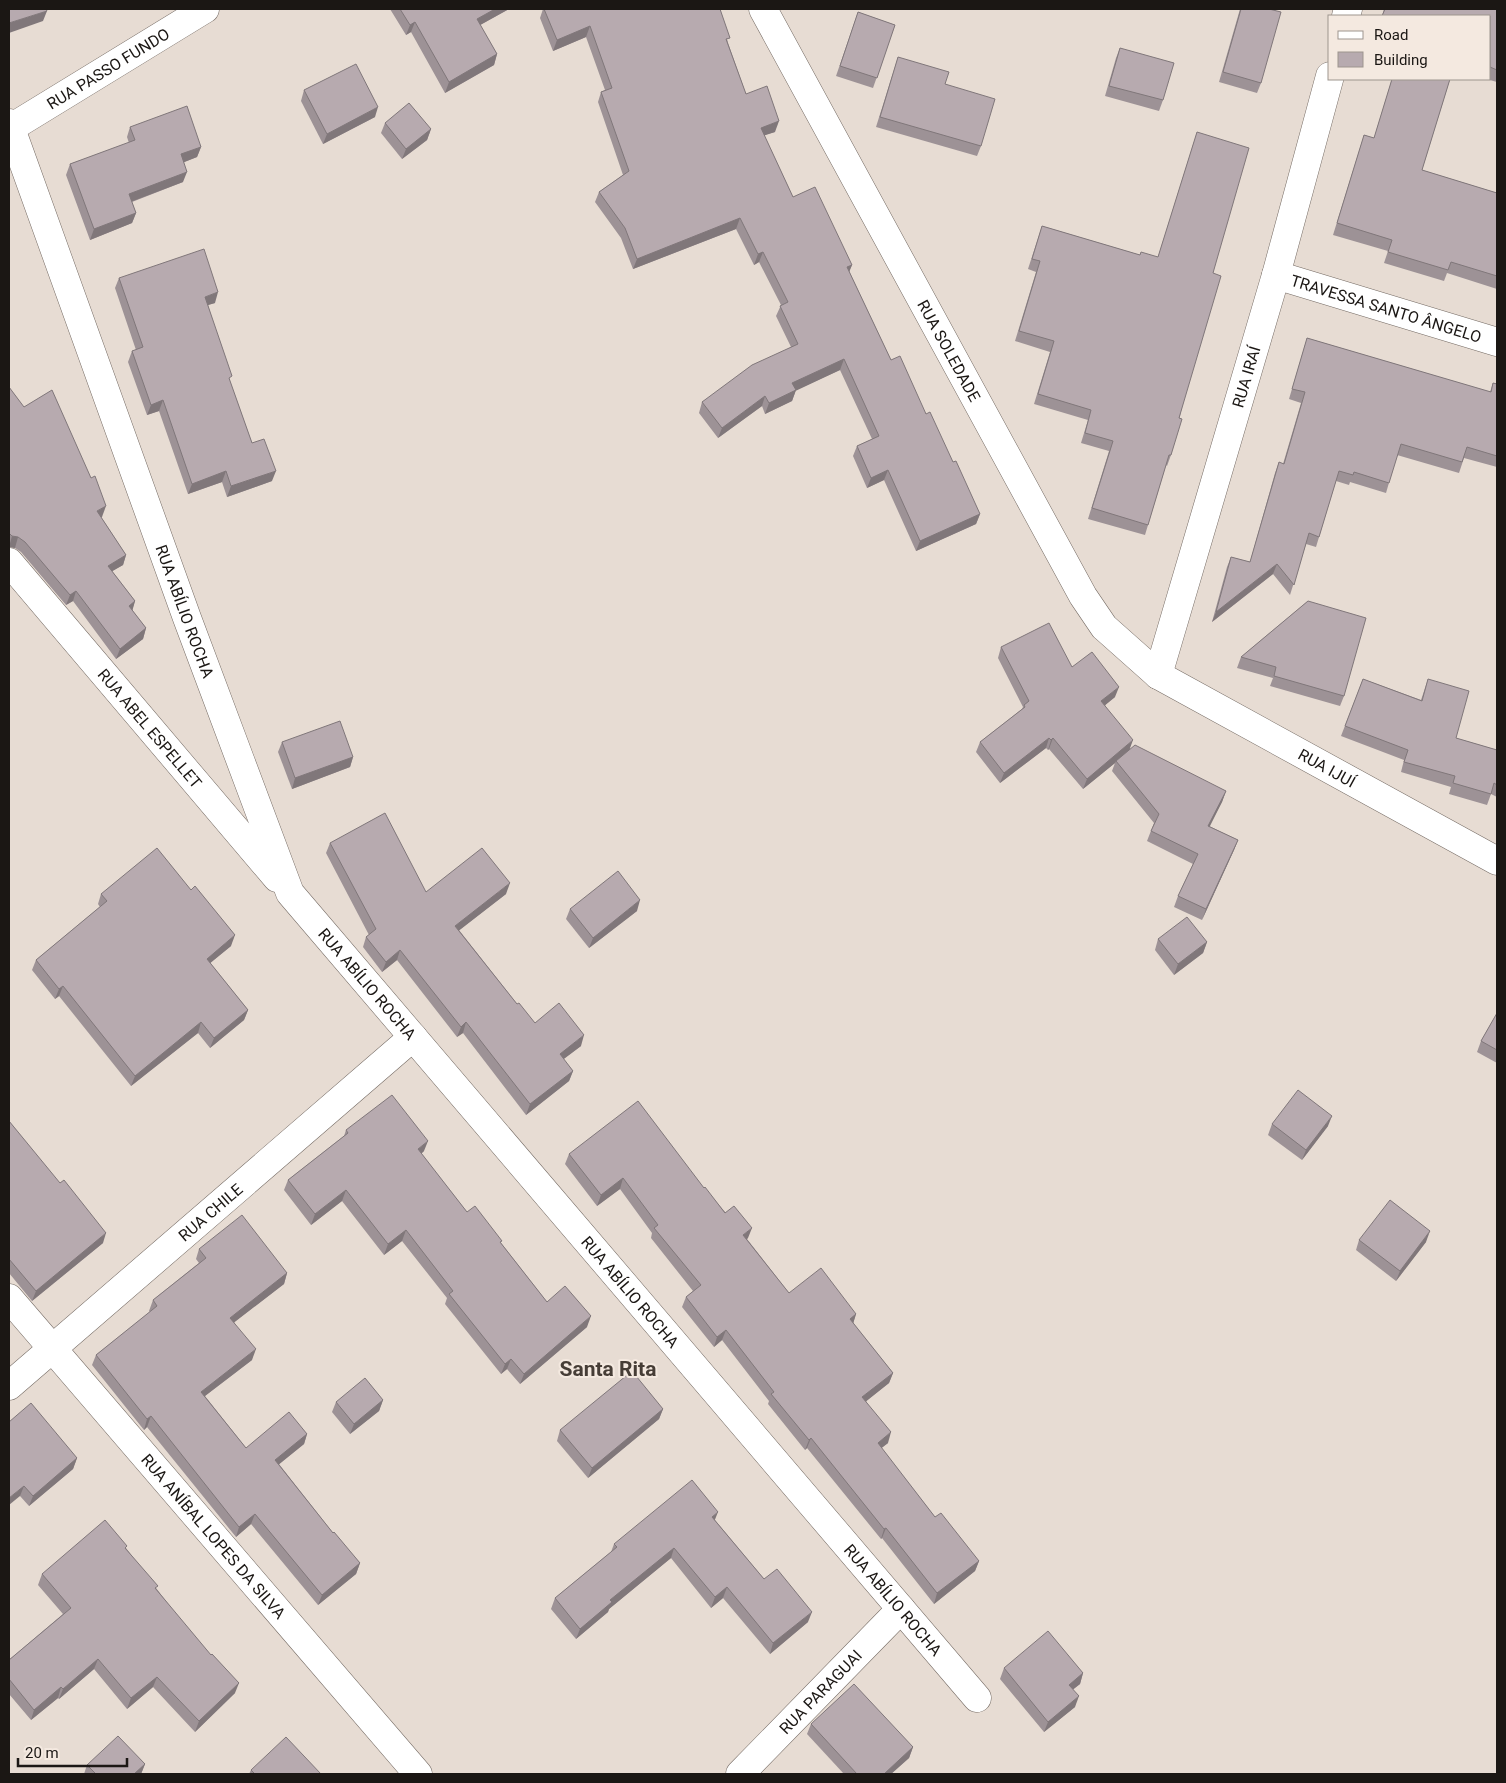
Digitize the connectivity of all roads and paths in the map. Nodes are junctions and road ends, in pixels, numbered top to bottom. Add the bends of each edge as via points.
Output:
1 (205, 9) edge
2 (763, 9) edge
3 (1329, 80) edge
4 (9, 127) edge
5 (1276, 275) junction
6 (1497, 342) edge
7 (9, 562) edge
8 (1158, 675) junction
9 (1497, 861) edge
10 (290, 893) junction
11 (413, 1037) junction
12 (9, 1298) edge
13 (52, 1349) junction
14 (9, 1386) edge
15 (901, 1609) junction
16 (977, 1698) dead end
17 (418, 1774) edge
18 (740, 1774) edge

1 - 4 street, RUA PASSO FUNDO
2 - 8 street, RUA SOLEDADE via 1083,596 1104,627
3 - 5 street, RUA IRAÍ
4 - 10 street, RUA ABÍLIO ROCHA
5 - 6 street, TRAVESSA SANTO ÂNGELO
5 - 8 street, RUA IRAÍ
7 - 10 street, RUA ABEL ESPELLET
8 - 9 street, RUA IJUÍ
10 - 11 street, RUA ABÍLIO ROCHA
11 - 13 street, RUA CHILE
11 - 15 street, RUA ABÍLIO ROCHA
12 - 13 street, RUA ANÍBAL LOPES DA SILVA
13 - 14 street, RUA CHILE
13 - 17 street, RUA ANÍBAL LOPES DA SILVA
15 - 16 street, RUA ABÍLIO ROCHA
15 - 18 street, RUA PARAGUAI

